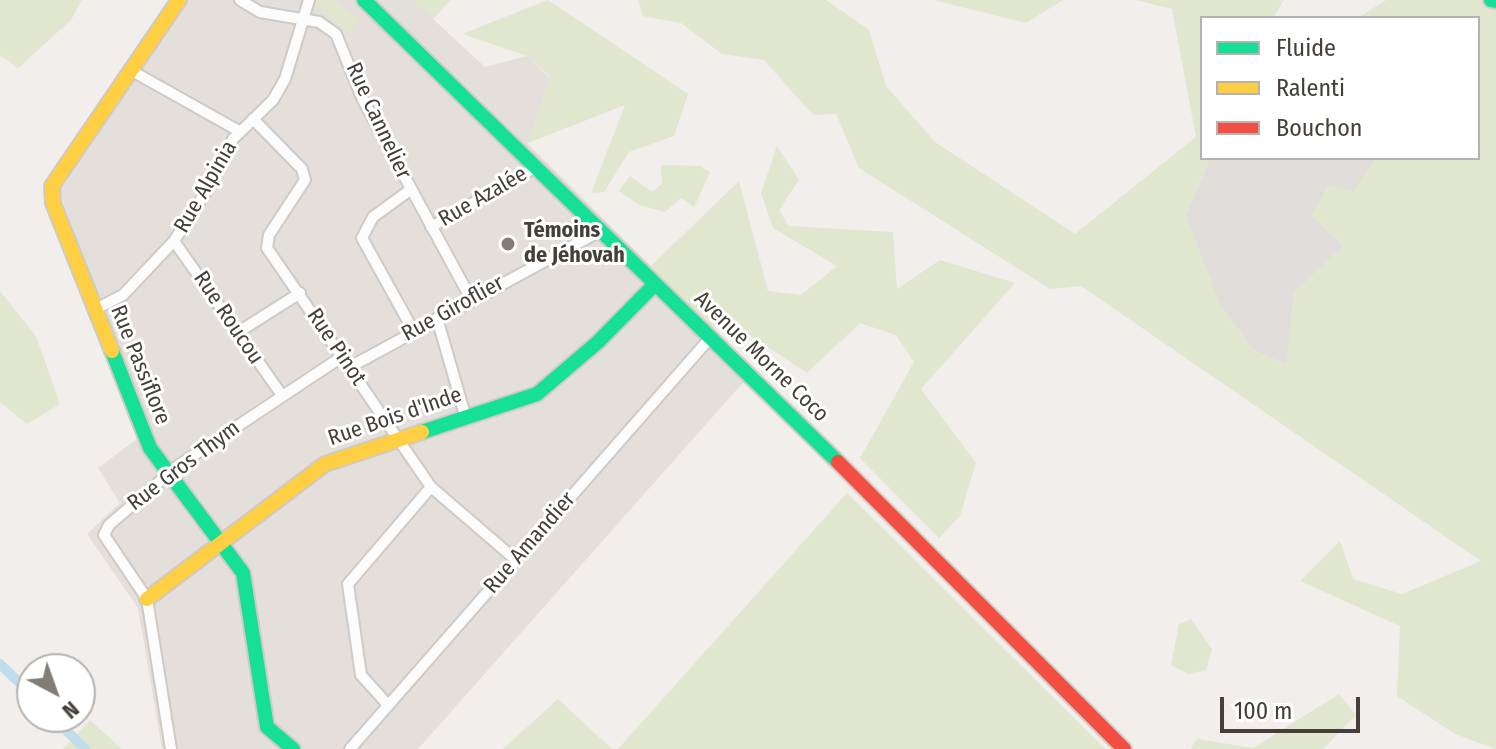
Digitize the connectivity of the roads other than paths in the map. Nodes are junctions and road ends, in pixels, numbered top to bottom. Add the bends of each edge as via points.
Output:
1 (179, 0) edge
2 (240, 0) edge
3 (309, 0) edge
4 (364, 0) edge
5 (304, 19) junction
6 (132, 71) junction
7 (253, 119) junction
8 (239, 131) junction
9 (536, 167) junction
10 (410, 190) junction
11 (431, 227) junction
12 (600, 231) junction
13 (174, 241) junction
14 (655, 284) junction
15 (300, 293) junction
16 (471, 299) junction
17 (94, 310) junction
18 (437, 318) junction
19 (413, 330) junction
20 (240, 331) junction
21 (710, 338) junction
22 (343, 356) junction
23 (350, 367) junction
24 (281, 394) junction
25 (465, 415) junction
26 (397, 439) junction
27 (170, 472) junction
28 (431, 487) junction
29 (222, 541) junction
30 (516, 560) junction
31 (147, 599) junction
32 (388, 705) junction
33 (171, 749) edge
34 (293, 749) edge
35 (350, 749) edge
36 (1124, 749) edge

1 - 6 street, Rue Passiflore
2 - 5 street, Rue Cannelier via 260,12
3 - 5 street, Rue Alpinia
4 - 9 street, Avenue Morne Coco
5 - 7 street, Rue Alpinia via 285,79
5 - 10 street, Rue Cannelier via 336,34
6 - 8 street
6 - 17 street, Rue Passiflore via 52,186 53,203
7 - 8 street, Rue Alpinia
7 - 15 street, Rue Pinot via 302,169 305,180 269,235 267,248
8 - 13 street, Rue Alpinia
9 - 11 street, Rue Azalée
9 - 12 street, Avenue Morne Coco
10 - 11 street, Rue Cannelier
10 - 19 street via 373,217 362,238
11 - 16 street, Rue Cannelier
12 - 14 street, Avenue Morne Coco
12 - 16 street, Rue Giroflier
13 - 17 street, Rue Alpinia via 123,295
13 - 20 street, Rue Roucou
14 - 21 street, Avenue Morne Coco
14 - 25 street, Rue Bois d'Inde via 556,381 537,394
15 - 20 street
15 - 22 street, Rue Pinot
16 - 18 street, Rue Giroflier
17 - 27 street, Rue Passiflore via 150,448
18 - 19 street, Rue Giroflier
18 - 25 street
19 - 23 street, Rue Giroflier
20 - 24 street, Rue Roucou
21 - 30 street, Rue Amandier
21 - 36 street, Avenue Morne Coco
22 - 23 street, Rue Pinot
22 - 24 street, Rue Gros Thym
23 - 26 street, Rue Pinot
24 - 27 street, Rue Gros Thym
25 - 26 street, Rue Bois d'Inde
26 - 28 street, Rue Pinot
26 - 29 street, Rue Bois d'Inde via 325,464
27 - 29 street, Rue Passiflore
27 - 31 street, Rue Gros Thym via 104,535
28 - 30 street, Rue Pinot
28 - 32 street via 348,584 361,675
29 - 31 street, Rue Bois d'Inde
29 - 34 street, Rue Passiflore via 243,573 267,727
30 - 32 street, Rue Amandier
31 - 33 street, Rue Gros Thym
32 - 35 street, Rue Amandier

